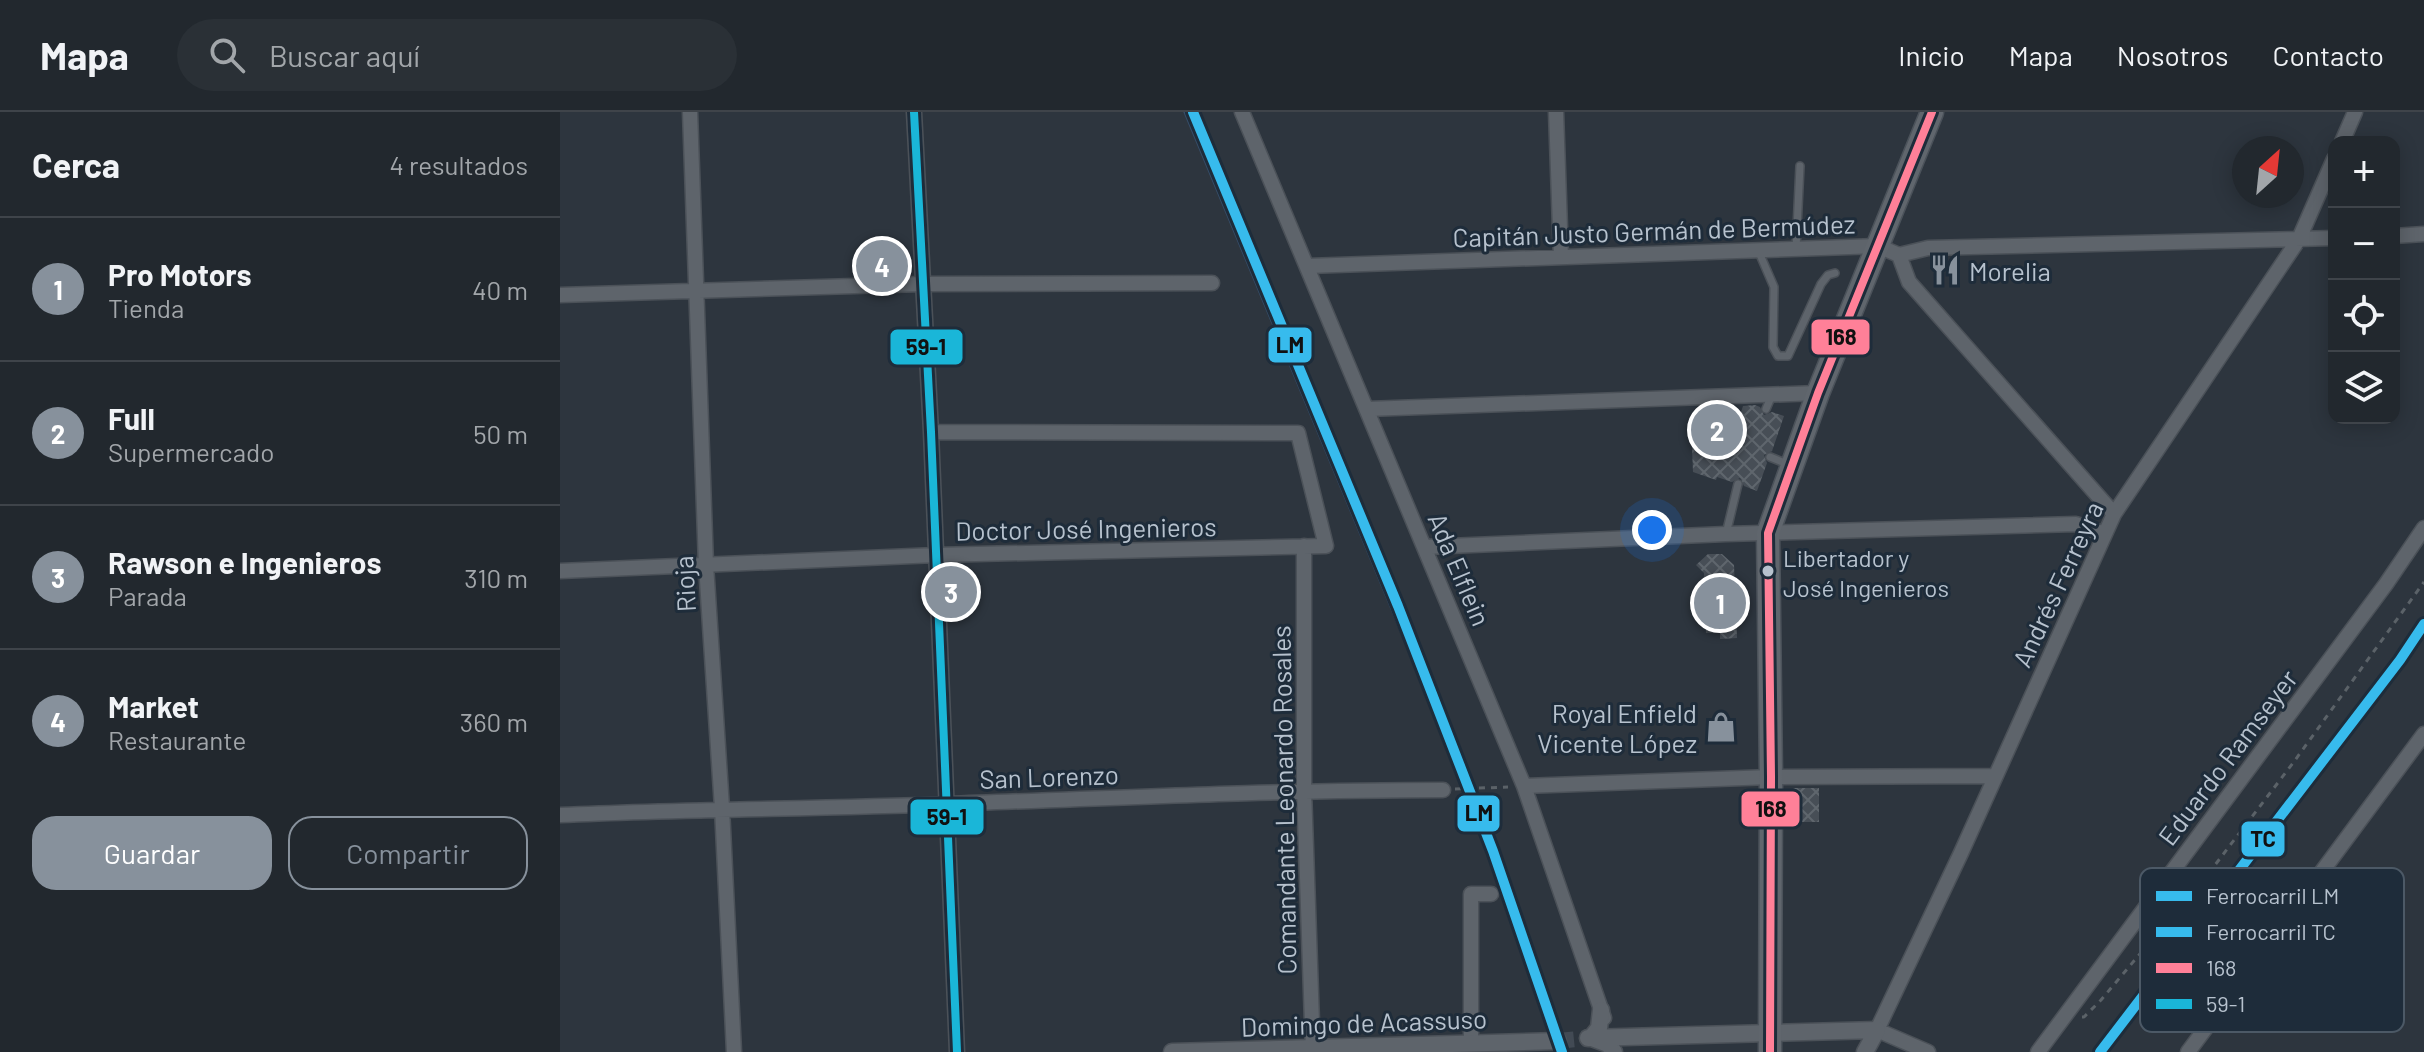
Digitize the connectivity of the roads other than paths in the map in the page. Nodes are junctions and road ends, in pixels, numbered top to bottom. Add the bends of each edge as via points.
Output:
1 (690, 112) edge
2 (914, 112) edge
3 (1242, 112) edge
4 (1556, 112) edge
5 (1932, 112) edge
6 (2355, 112) edge
7 (2345, 136) edge
8 (1800, 166) dead end
9 (2328, 173) edge
10 (2424, 234) edge
11 (2400, 236) edge
12 (2328, 238) edge
13 (2299, 239) junction
14 (1878, 246) junction
15 (1796, 249) junction
16 (1758, 250) junction
17 (1899, 255) junction
18 (1561, 257) junction
19 (1308, 266) junction
20 (1835, 273) dead end
21 (1212, 283) dead end
22 (922, 284) junction
23 (695, 291) junction
24 (560, 295) edge
25 (1818, 393) junction
26 (1772, 395) junction
27 (1367, 409) junction
28 (1766, 409) dead end
29 (931, 432) junction
30 (1770, 457) dead end
31 (1792, 466) junction
32 (1738, 484) dead end
33 (2114, 514) junction
34 (2424, 528) edge
35 (1768, 533) junction
36 (1726, 534) junction
37 (2105, 534) junction
38 (1304, 546) junction
39 (1425, 547) junction
40 (936, 555) junction
41 (706, 565) junction
42 (560, 571) edge
43 (2424, 734) edge
44 (2416, 756) edge
45 (1995, 776) junction
46 (1771, 777) junction
47 (1524, 786) junction
48 (1304, 790) junction
49 (1443, 790) road end
50 (945, 804) junction
51 (722, 808) junction
52 (560, 815) edge
53 (2175, 868) edge
54 (2330, 868) edge
55 (1491, 894) dead end
56 (2140, 915) edge
57 (1601, 1010) junction
58 (1877, 1030) junction
59 (2203, 1032) edge
60 (1558, 1041) tunnel mouth
61 (1471, 1043) junction
62 (1770, 1043) edge
63 (1496, 1047) edge
64 (1613, 1047) edge
65 (1313, 1050) edge
66 (734, 1052) edge
67 (957, 1052) edge
68 (1172, 1052) edge
69 (1865, 1052) edge
70 (1928, 1052) edge
71 (2038, 1052) edge
72 (2188, 1052) edge

1 - 23 street, Rioja
2 - 22 street
3 - 19 street, Ada Elflein
4 - 18 street
5 - 14 main road
6 - 7 street
8 - 15 lane
9 - 13 street, Andrés Ferreyra
10 - 11 street
12 - 13 street
13 - 17 street via 1928,248
13 - 33 street, Andrés Ferreyra
14 - 15 street, Capitán Justo Germán de Bermúdez
14 - 17 street, Capitán Justo Germán de Bermúdez
14 - 25 main road
15 - 16 street, Capitán Justo Germán de Bermúdez
16 - 18 street, Capitán Justo Germán de Bermúdez
16 - 20 lane via 1774,287 1773,347 1778,356 1788,356 1821,284
17 - 33 street via 1909,282
18 - 19 street, Capitán Justo Germán de Bermúdez
19 - 27 street, Ada Elflein
21 - 22 street
22 - 23 street
22 - 29 street
23 - 24 street
23 - 41 street, Rioja
25 - 26 street
25 - 31 main road
26 - 27 street
26 - 28 lane
27 - 39 street, Ada Elflein
29 - 38 street, Doctor José Ingenieros via 1298,433 1326,546
29 - 40 street
30 - 31 lane
31 - 35 main road
32 - 36 lane
33 - 37 street, Andrés Ferreyra
34 - 53 street, Eduardo Ramseyer
35 - 36 street
35 - 37 street via 2076,524
35 - 46 main road
36 - 39 street
37 - 45 street, Andrés Ferreyra
38 - 40 street, Doctor José Ingenieros
38 - 48 street, Comandante Leonardo Rosales
39 - 47 street, Ada Elflein
40 - 41 street, Doctor José Ingenieros
40 - 50 street
41 - 42 street, Doctor José Ingenieros
41 - 51 street, Rioja
43 - 44 street
44 - 54 street
45 - 46 street
45 - 58 street, Andrés Ferreyra
46 - 47 street
46 - 62 main road
47 - 57 street, Ada Elflein
48 - 49 street, San Lorenzo
48 - 50 street, San Lorenzo
48 - 65 street, Comandante Leonardo Rosales
50 - 51 street, San Lorenzo
50 - 67 street
51 - 52 street, San Lorenzo
51 - 66 street, Rioja
55 - 61 street via 1471,894
56 - 71 street, Eduardo Ramseyer
57 - 64 street, Ada Elflein
57 - 64 street via 1599,1028 1590,1038
58 - 62 street
58 - 69 street, Andrés Ferreyra
58 - 70 street
59 - 72 street
60 - 63 street, Domingo de Acassuso
61 - 63 street, Domingo de Acassuso
61 - 65 street, Domingo de Acassuso
62 - 64 street
65 - 68 street, Domingo de Acassuso

